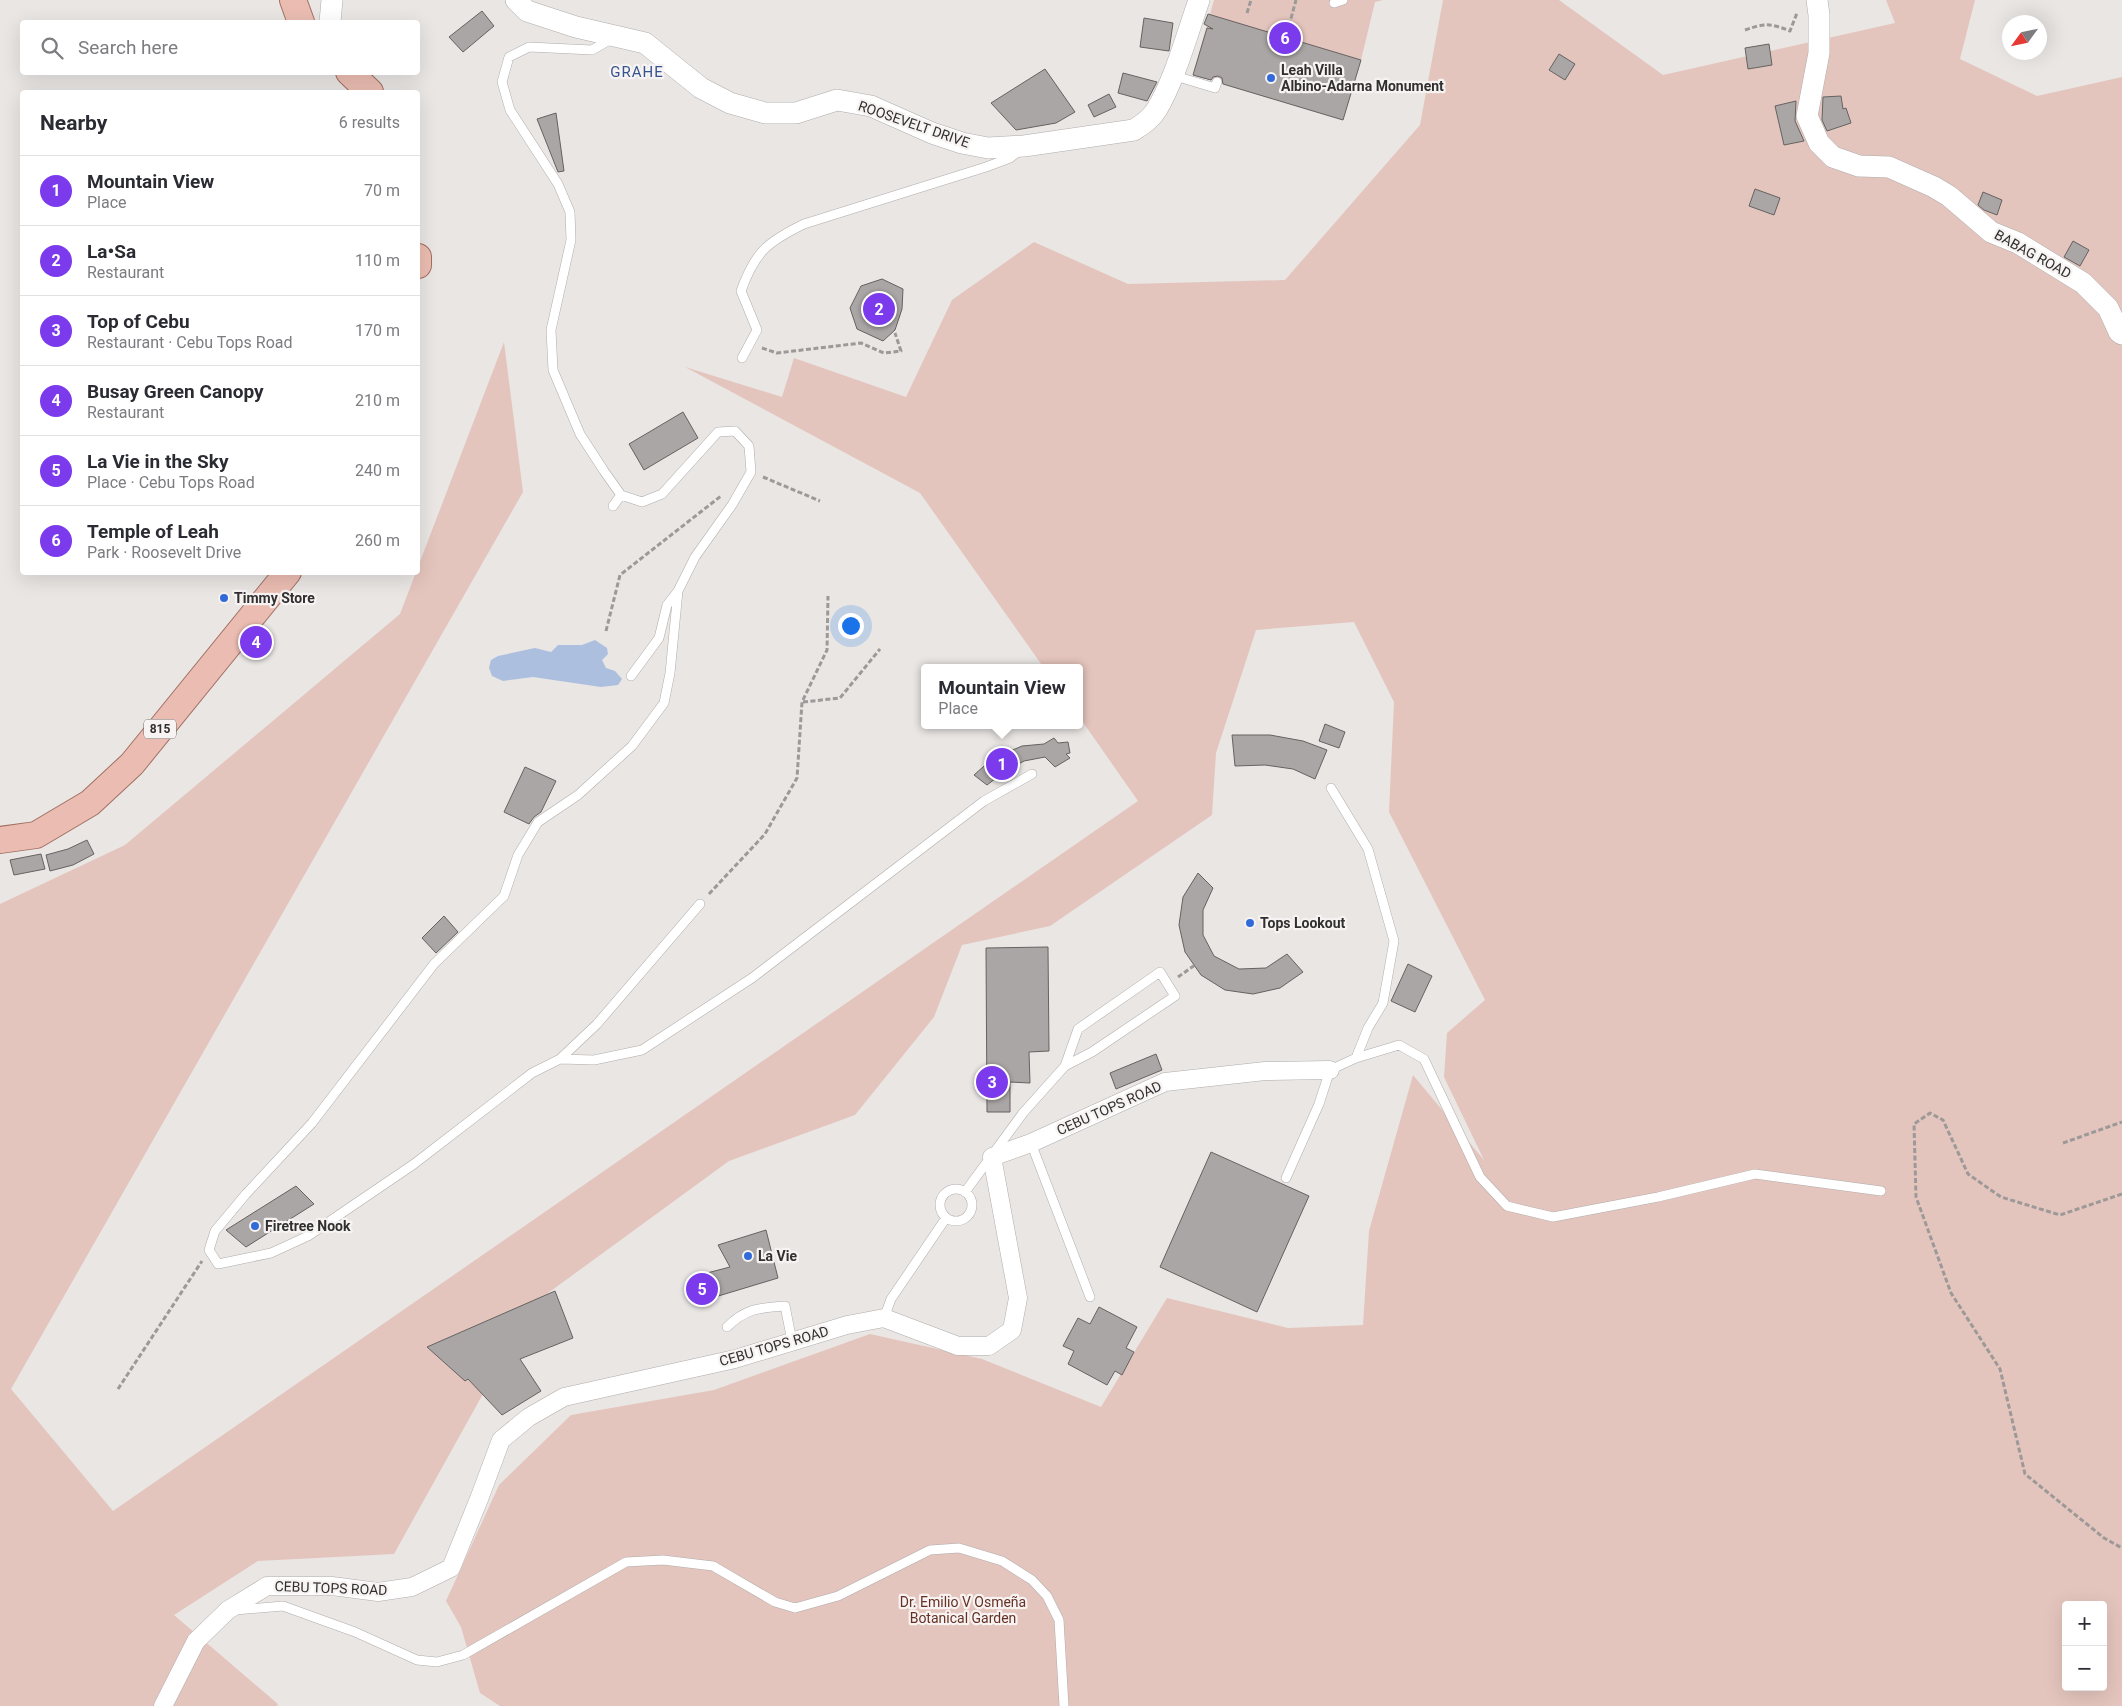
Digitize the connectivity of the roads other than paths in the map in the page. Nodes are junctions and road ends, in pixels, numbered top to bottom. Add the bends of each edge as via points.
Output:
1 (293, 0) edge
2 (332, 0) edge
3 (516, 0) edge
4 (1199, 0) edge
5 (1807, 4) edge
6 (300, 20) edge
7 (330, 20) edge
8 (616, 37) junction
9 (352, 75) edge
10 (1172, 75) junction
11 (1217, 82) dead end
12 (368, 90) edge
13 (1024, 146) junction
14 (2122, 334) edge
15 (742, 358) dead end
16 (621, 495) junction
17 (613, 506) dead end
18 (286, 575) edge
19 (678, 591) junction
20 (631, 676) dead end
21 (1032, 774) dead end
22 (1331, 788) dead end
23 (0, 840) edge
24 (700, 904) road end
25 (1356, 1058) junction
26 (560, 1059) junction
27 (1065, 1066) junction
28 (1330, 1070) junction
29 (1031, 1143) junction
30 (992, 1157) junction
31 (1286, 1178) dead end
32 (1881, 1191) dead end
33 (965, 1192) junction
34 (946, 1218) junction
35 (1090, 1297) dead end
36 (884, 1318) junction
37 (727, 1327) dead end
38 (792, 1341) junction
39 (228, 1610) junction
40 (163, 1706) edge
41 (1064, 1706) edge

1 - 6 main road
2 - 7 street
3 - 8 street, ROOSEVELT DRIVE via 527,11
4 - 10 street, ROOSEVELT DRIVE
5 - 14 street, BABAG ROAD via 1819,15 1819,53 1807,116 1819,143 1833,157 1859,166 1888,167 1949,196 1991,232 2018,243 2083,283 2108,308
8 - 13 street, ROOSEVELT DRIVE via 645,43 701,88 730,103 765,113 796,113 837,100 871,106 962,143 988,148
8 - 16 lane via 592,50 529,47 509,57 502,82 510,110 558,184 570,212 570,240 550,330 553,370 580,434
9 - 12 main road
10 - 11 lane via 1215,88
10 - 13 street, ROOSEVELT DRIVE via 1157,109 1148,122 1134,130
13 - 15 lane via 1010,158 986,167 804,224 780,236 762,250 749,268 740,292 757,330
16 - 17 lane
16 - 19 lane via 642,502 662,494 718,432 735,431 749,446 751,472 695,557
18 - 23 main road, 815 via 132,764 90,803 36,835
19 - 20 lane via 667,604 660,638
19 - 26 lane via 664,703 632,746 578,795 538,822 518,854 504,896 434,964 312,1123 215,1231 209,1250 218,1264 271,1253 308,1236 414,1164 532,1073
21 - 26 lane via 984,801 752,978 642,1050 594,1060
22 - 25 lane via 1368,849 1394,941 1383,1003
24 - 26 lane via 596,1024
25 - 28 lane
25 - 32 lane via 1399,1045 1424,1059 1480,1177 1506,1206 1553,1217 1755,1174
27 - 27 lane via 1092,1052 1175,996 1160,972 1078,1029
27 - 30 lane via 1023,1114
28 - 29 street, CEBU TOPS ROAD via 1264,1071 1165,1082
28 - 31 lane via 1319,1104
29 - 30 street, CEBU TOPS ROAD
29 - 35 lane
30 - 33 lane
30 - 36 street via 1018,1298 1012,1330 990,1346 958,1346
33 - 34 lane via 951,1189 945,1193 939,1206
33 - 34 lane via 972,1206 969,1214 963,1220
34 - 36 lane via 890,1300
36 - 38 street, CEBU TOPS ROAD
37 - 38 lane via 735,1318 757,1308 785,1306
38 - 39 street, CEBU TOPS ROAD via 735,1359 564,1396 529,1416 501,1440 451,1568 412,1587 378,1592 332,1586 266,1586
39 - 40 street, CEBU TOPS ROAD via 196,1641
39 - 41 lane via 283,1606 355,1632 417,1660 437,1662 463,1655 626,1562 662,1560 713,1566 775,1602 795,1608 838,1596 930,1550 959,1548 1002,1561 1032,1580 1047,1596 1059,1620

